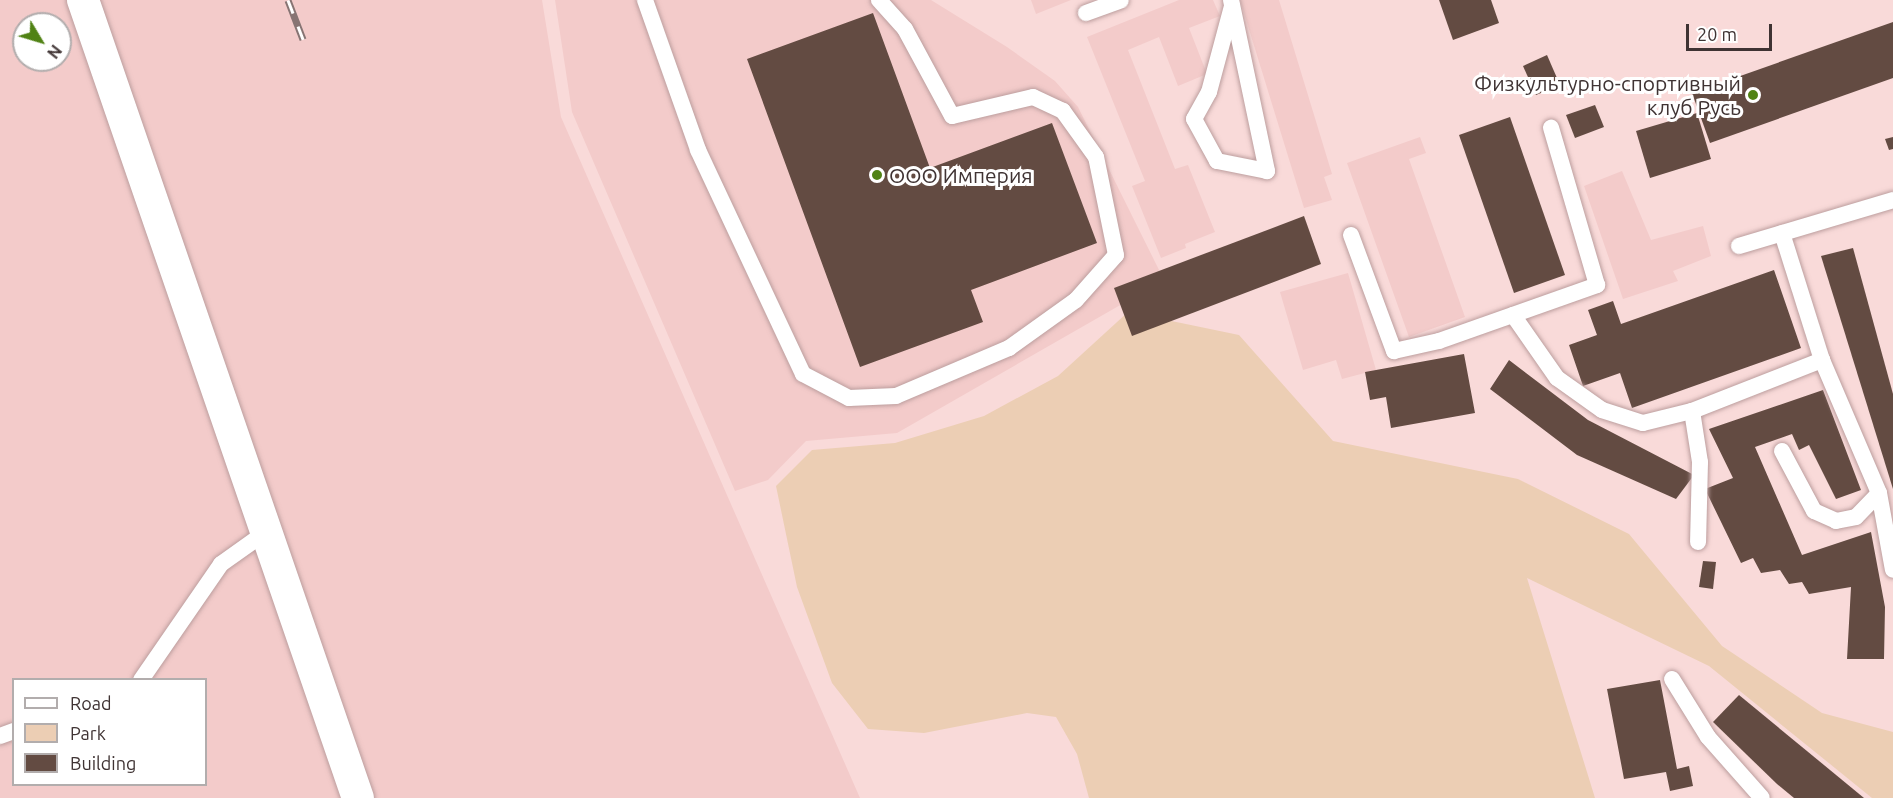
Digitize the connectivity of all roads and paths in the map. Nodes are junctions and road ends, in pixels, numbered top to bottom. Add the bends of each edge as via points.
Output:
1 (83, 0) edge
2 (645, 0) edge
3 (879, 0) edge
4 (1121, 0) edge
5 (1232, 3) edge
6 (1086, 13) dead end
7 (1551, 128) dead end
8 (1893, 200) edge
9 (1782, 233) junction
10 (1351, 234) dead end
11 (1739, 246) dead end
12 (1513, 315) junction
13 (1822, 360) junction
14 (1692, 411) junction
15 (1782, 450) dead end
16 (1879, 493) junction
17 (266, 532) junction
18 (1698, 542) dead end
19 (1893, 570) edge
20 (142, 678) edge
21 (1672, 679) dead end
22 (358, 798) edge
23 (1762, 798) edge

1 - 17 street
2 - 3 lane via 698,150 803,374 849,398 896,396 1009,348 1076,300 1116,255 1095,157 1063,111 1033,97 952,116 905,28
4 - 6 lane
5 - 5 lane via 1209,92 1194,119 1217,161 1267,171
7 - 12 lane via 1598,285
8 - 9 lane
9 - 11 lane
9 - 13 lane
10 - 12 lane via 1394,351 1439,341
12 - 14 lane via 1557,378 1602,410 1643,423
13 - 14 lane
13 - 16 lane
14 - 18 lane via 1700,462
15 - 16 lane via 1814,511 1836,521 1856,517
16 - 19 lane
17 - 20 lane via 221,564
17 - 22 street
21 - 23 lane via 1708,737

